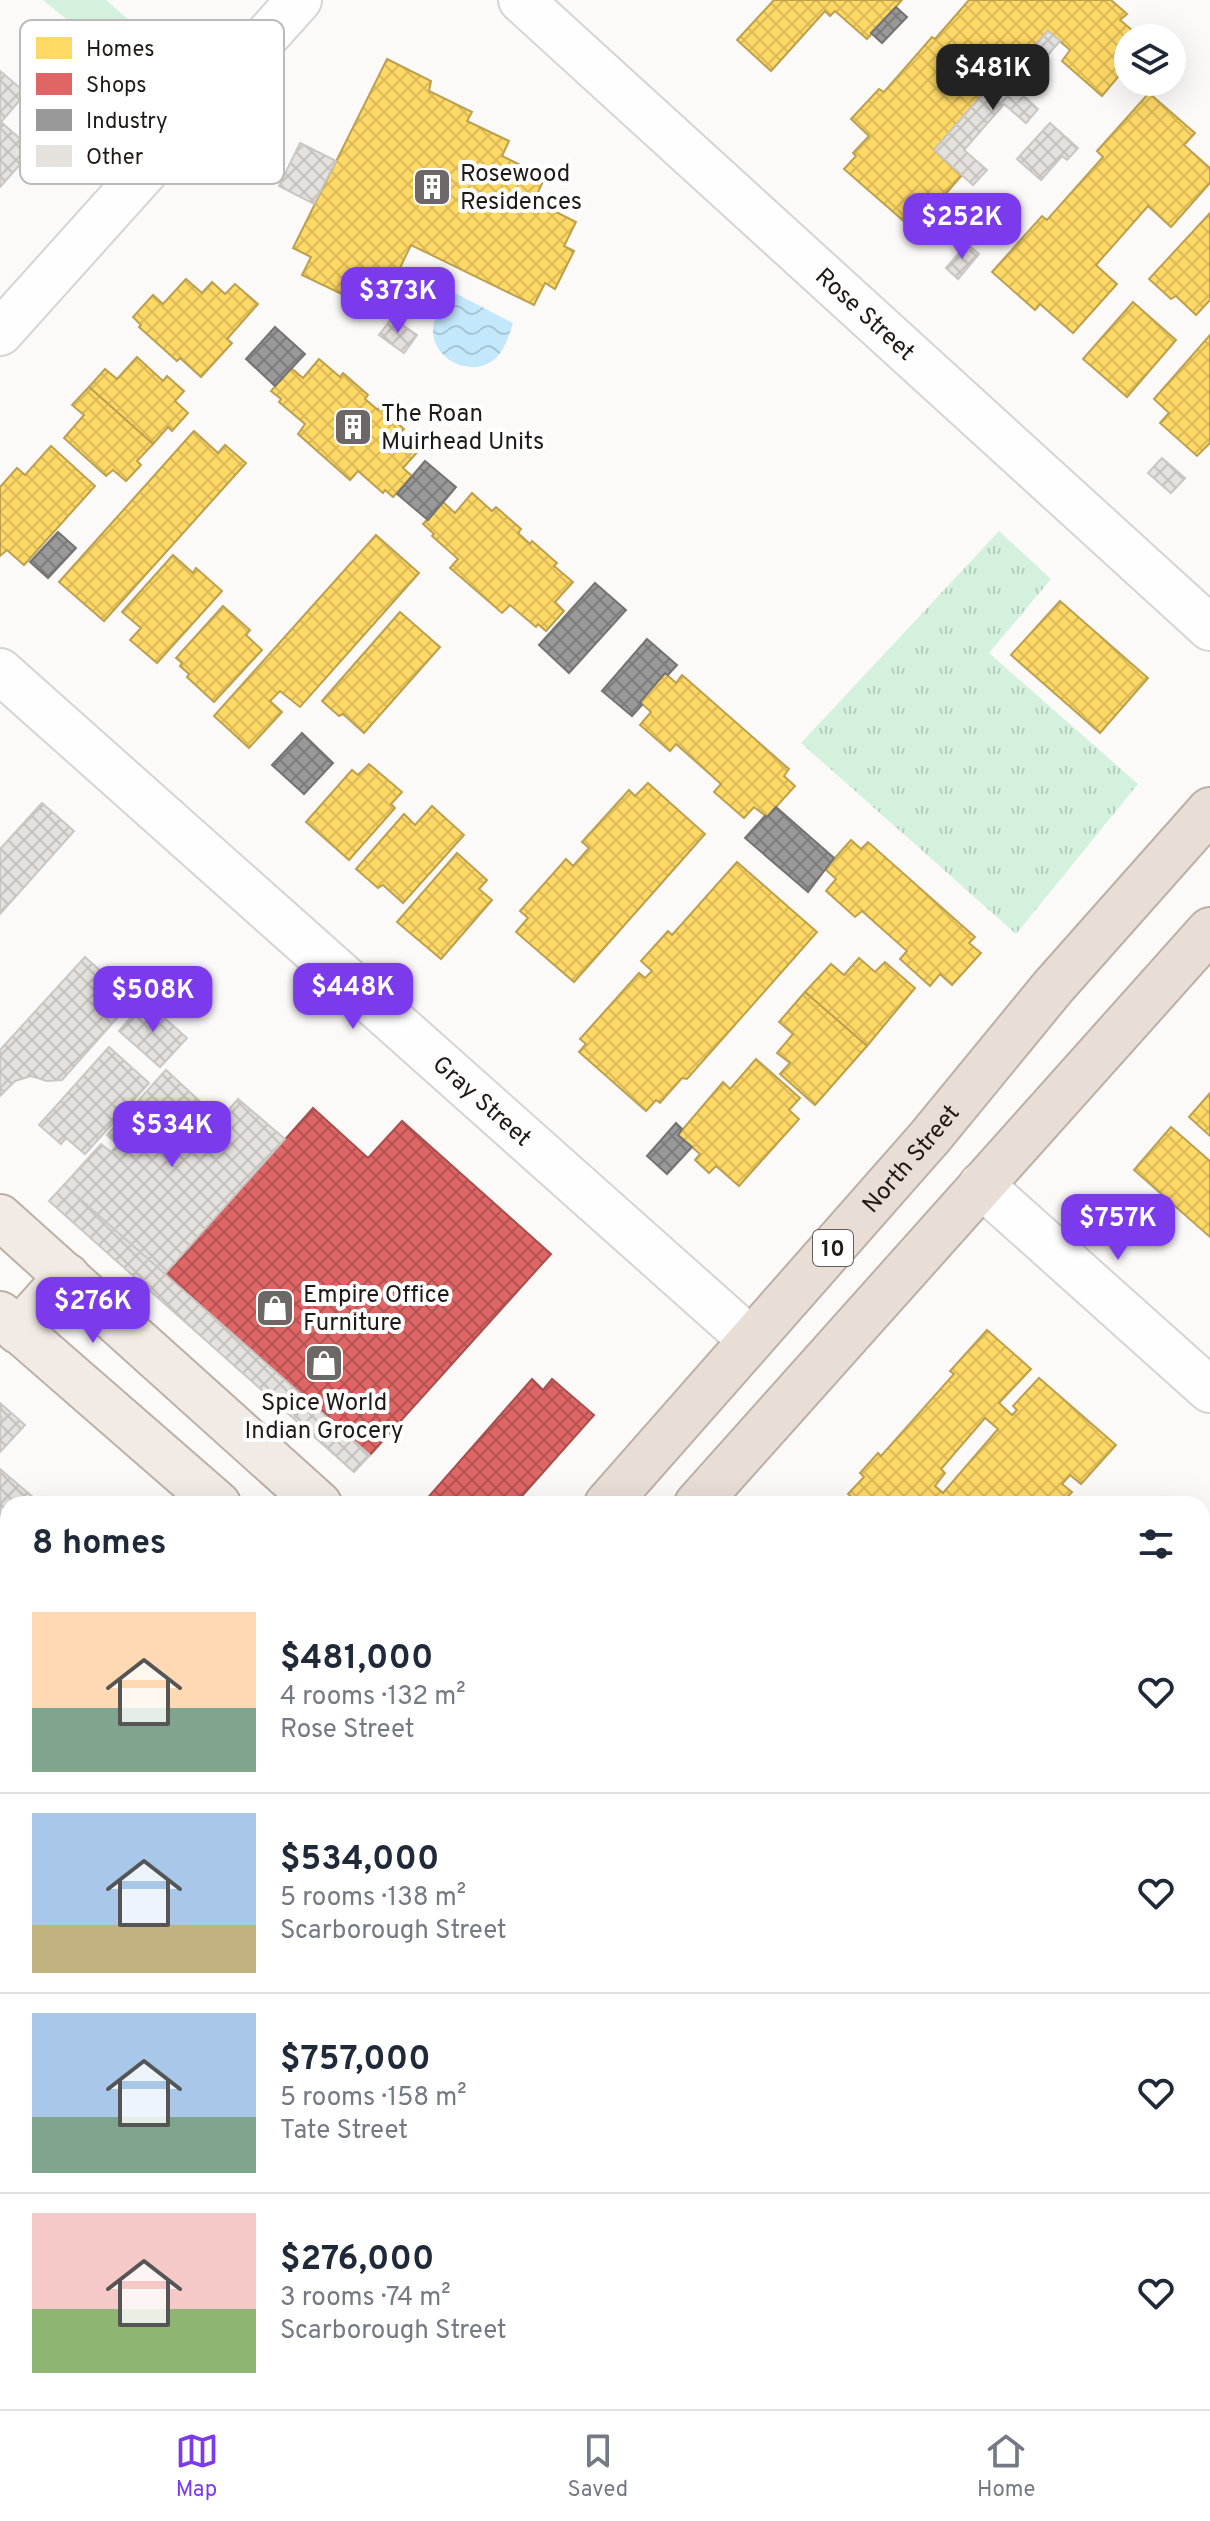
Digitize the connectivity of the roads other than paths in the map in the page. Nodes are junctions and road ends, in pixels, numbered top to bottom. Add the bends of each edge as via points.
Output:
1 (299, 0) edge
2 (521, 0) edge
3 (281, 20) edge
4 (134, 184) edge
5 (0, 333) edge
6 (1210, 628) edge
7 (0, 671) edge
8 (1210, 810) edge
9 (1210, 930) edge
10 (981, 1185) junction
11 (0, 1217) edge
12 (67, 1276) junction
13 (9, 1322) edge
14 (751, 1340) junction
15 (1210, 1390) edge
16 (209, 1496) edge
17 (310, 1496) edge
18 (614, 1496) edge
19 (704, 1496) edge

1 - 3 street
2 - 6 street, Rose Street
4 - 5 street
7 - 14 street, Gray Street
8 - 14 highway, North Street / 10
9 - 10 highway
10 - 15 street
10 - 19 highway
11 - 12 main road
12 - 13 main road
12 - 17 main road
13 - 16 main road
14 - 18 highway, North Street / 10

